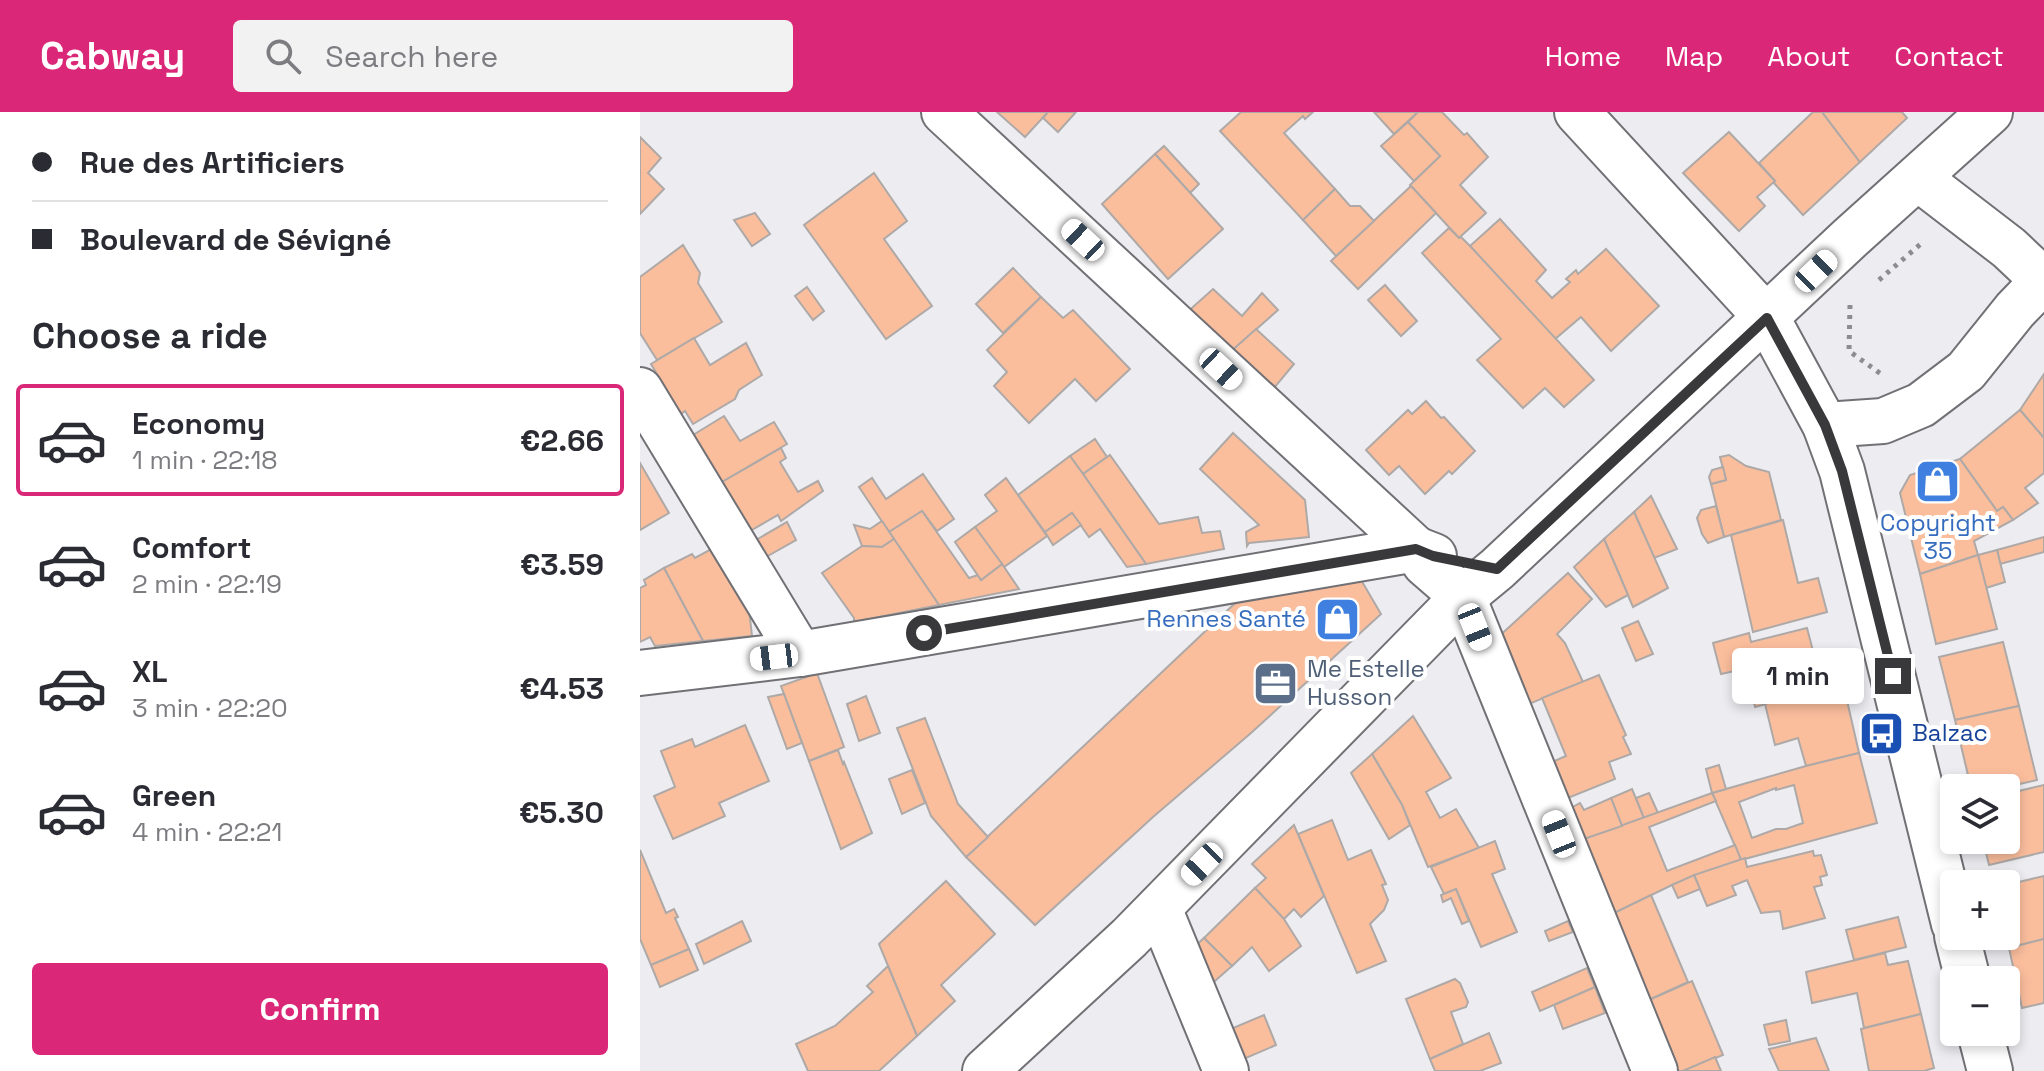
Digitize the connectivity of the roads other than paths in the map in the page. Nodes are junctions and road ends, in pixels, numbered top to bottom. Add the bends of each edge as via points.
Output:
1 (944, 112) edge
2 (1577, 112) edge
3 (1990, 112) edge
4 (1918, 178) junction
5 (2044, 281) edge
6 (1767, 318) junction
7 (640, 390) edge
8 (1825, 425) junction
9 (1416, 549) junction
10 (1497, 569) junction
11 (1463, 597) junction
12 (800, 654) junction
13 (640, 673) edge
14 (1941, 870) edge
15 (1159, 908) junction
16 (1984, 1046) edge
17 (985, 1071) edge
18 (1226, 1071) edge
19 (1655, 1071) edge
20 (1990, 1071) edge

1 - 9 street
2 - 6 street
3 - 4 street
4 - 5 street
4 - 6 street
5 - 8 street via 1966,371 1921,405 1883,421
6 - 8 street
6 - 10 street
7 - 12 street
8 - 14 street via 1842,471
9 - 10 street
9 - 11 street via 1425,564
9 - 12 street
10 - 11 street
11 - 15 street
11 - 19 street
12 - 13 street
15 - 17 street
15 - 18 street
16 - 20 street

